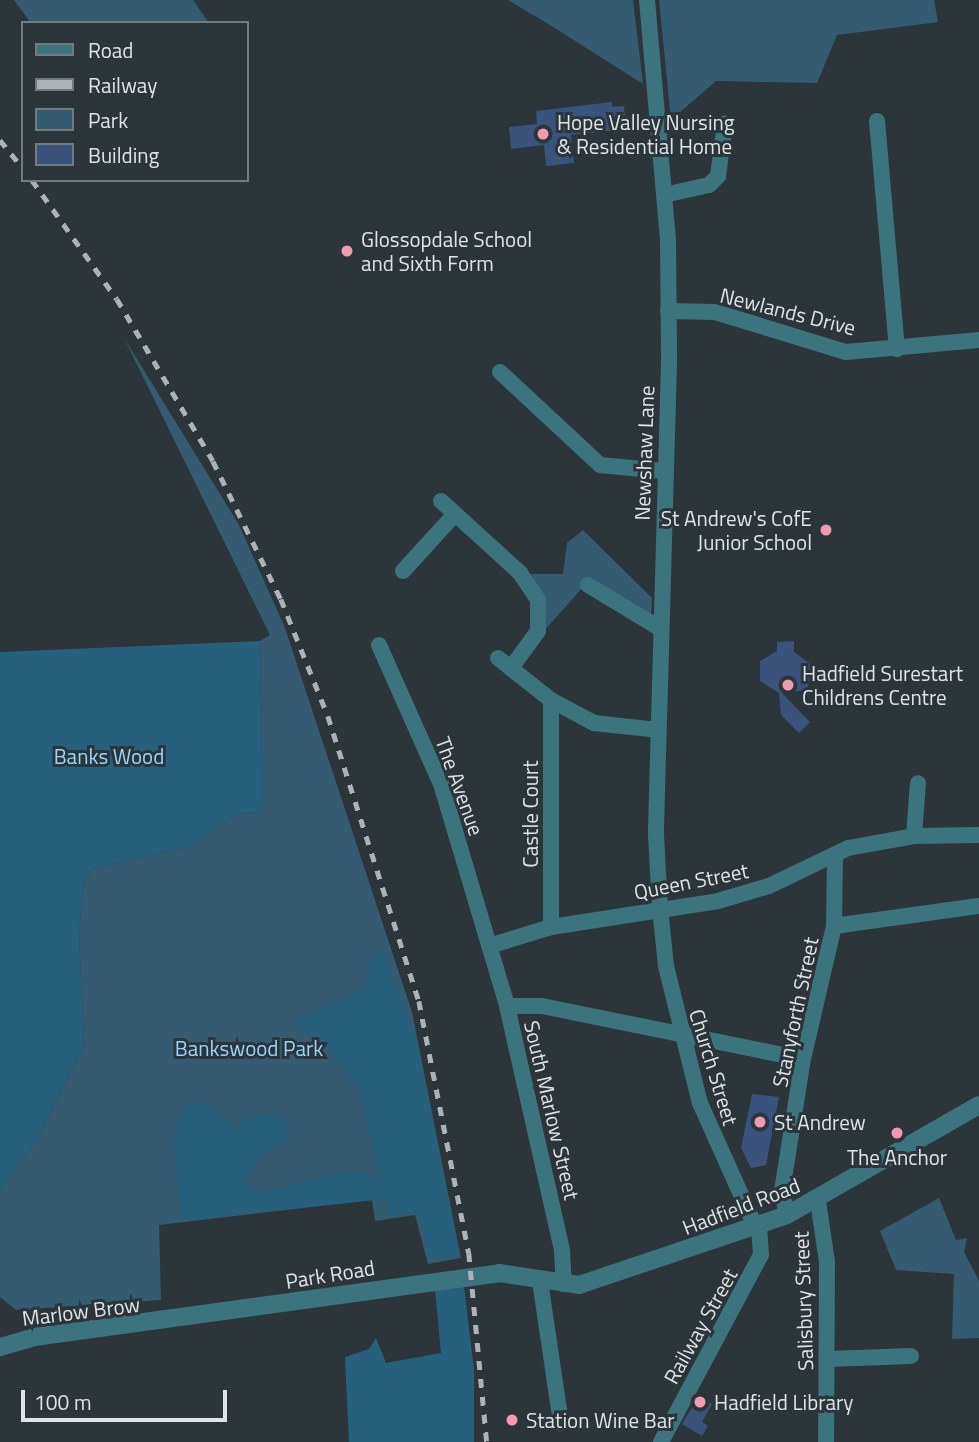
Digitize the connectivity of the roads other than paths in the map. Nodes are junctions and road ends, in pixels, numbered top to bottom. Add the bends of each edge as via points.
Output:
1 (647, 0) edge
2 (877, 121) dead end
3 (725, 122) dead end
4 (664, 195) junction
5 (668, 311) junction
6 (979, 340) edge
7 (897, 349) junction
8 (500, 372) dead end
9 (663, 471) junction
10 (441, 501) dead end
11 (455, 514) junction
12 (403, 571) dead end
13 (588, 585) dead end
14 (661, 629) junction
15 (379, 645) dead end
16 (551, 700) junction
17 (658, 730) junction
18 (918, 783) dead end
19 (979, 835) edge
20 (914, 836) junction
21 (835, 858) junction
22 (979, 906) edge
23 (660, 908) junction
24 (834, 926) junction
25 (551, 927) junction
26 (489, 946) junction
27 (507, 1006) junction
28 (681, 1037) junction
29 (803, 1059) junction
30 (979, 1105) edge
31 (818, 1201) junction
32 (787, 1215) junction
33 (757, 1228) junction
34 (499, 1273) joint
35 (540, 1280) junction
36 (564, 1284) junction
37 (168, 1322) joint
38 (0, 1347) edge
39 (911, 1356) dead end
40 (828, 1359) junction
41 (561, 1423) dead end
42 (661, 1442) edge
43 (826, 1442) edge

1 - 4 street, Newshaw Lane
2 - 7 street
3 - 4 street via 718,176 709,185
4 - 5 street, Newshaw Lane
5 - 7 street, Newlands Drive via 715,312 846,352
5 - 9 street, Newshaw Lane
6 - 7 street, Newlands Drive
8 - 9 street via 600,465
9 - 14 street, Newshaw Lane
10 - 11 street
11 - 12 street
11 - 16 street via 520,573 538,600 538,631 504,663
13 - 14 street
14 - 17 street, Newshaw Lane
15 - 26 street, The Avenue via 441,784
16 - 17 street via 594,723
16 - 25 street, Castle Court
17 - 23 street, Newshaw Lane
18 - 20 street
19 - 20 street, Queen Street
20 - 21 street, Queen Street via 848,848
21 - 23 street, Queen Street via 769,886
21 - 24 street, Stanyforth Street
22 - 24 street
23 - 25 street, Queen Street
23 - 28 street, Church Street
24 - 29 street, Stanyforth Street
25 - 26 street, Queen Street
26 - 27 street, South Marlow Street
27 - 28 street via 542,1006
27 - 36 street, South Marlow Street via 562,1250
28 - 29 street
28 - 33 street, Church Street via 700,1104
29 - 32 street, Stanyforth Street via 782,1191
30 - 31 street, Hadfield Road
31 - 32 street, Hadfield Road
31 - 40 street, Salisbury Street via 827,1262
32 - 33 street, Hadfield Road
33 - 36 street, Hadfield Road via 614,1276
33 - 42 street, Railway Street via 761,1255
34 - 35 street, Hadfield Road
34 - 37 street, Park Road
35 - 36 street, Hadfield Road
35 - 41 street
37 - 38 street, Marlow Brow via 34,1337
39 - 40 street
40 - 43 street, Salisbury Street

